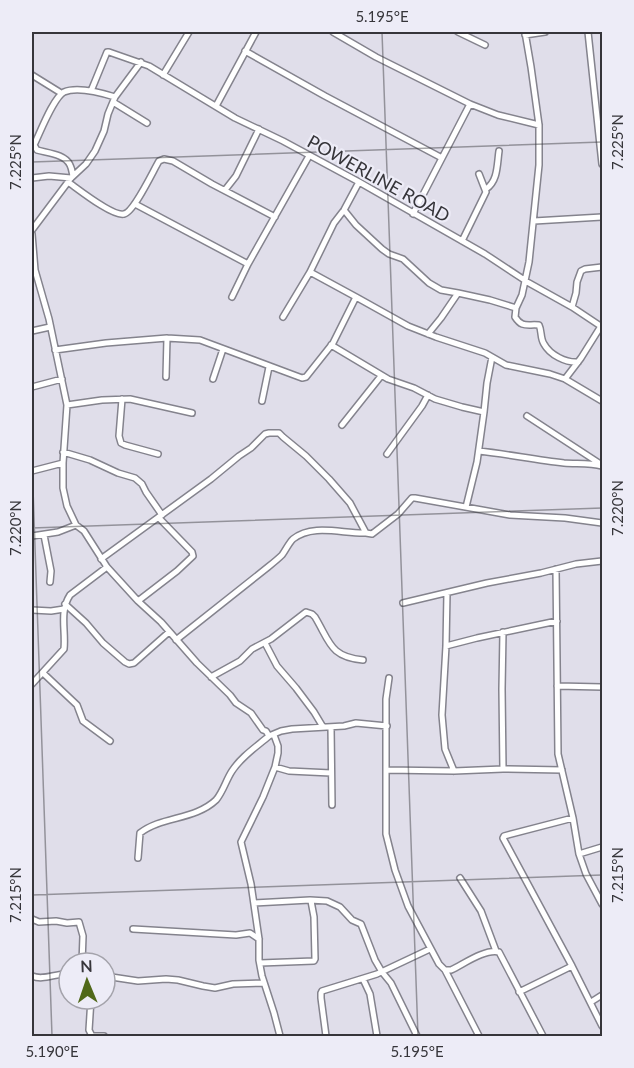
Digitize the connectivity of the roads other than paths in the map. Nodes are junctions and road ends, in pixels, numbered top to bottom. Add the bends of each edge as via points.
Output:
1 (189, 32) edge
2 (256, 32) edge
3 (333, 32) edge
4 (458, 32) edge
5 (545, 32) edge
6 (588, 32) edge
7 (525, 33) edge
8 (485, 45) dead end
9 (245, 51) junction
10 (141, 62) junction
11 (32, 75) edge
12 (163, 75) junction
13 (603, 80) edge
14 (594, 82) junction
15 (91, 91) junction
16 (61, 93) junction
17 (114, 100) junction
18 (470, 104) junction
19 (216, 106) junction
20 (147, 123) dead end
21 (539, 125) junction
22 (259, 129) junction
23 (499, 151) dead end
24 (309, 156) junction
25 (442, 158) junction
26 (603, 164) edge
27 (478, 174) dead end
28 (32, 178) edge
29 (70, 178) junction
30 (359, 182) junction
31 (486, 189) junction
32 (225, 190) junction
33 (135, 204) junction
34 (344, 210) junction
35 (413, 214) junction
36 (275, 217) junction
37 (603, 217) edge
38 (534, 221) junction
39 (32, 232) edge
40 (462, 241) junction
41 (248, 264) junction
42 (603, 267) edge
43 (310, 272) junction
44 (525, 280) junction
45 (458, 293) junction
46 (232, 297) dead end
47 (356, 297) junction
48 (572, 307) junction
49 (516, 308) junction
50 (283, 317) dead end
51 (602, 326) edge
52 (50, 327) junction
53 (32, 331) edge
54 (428, 334) junction
55 (167, 338) junction
56 (331, 345) junction
57 (223, 348) junction
58 (55, 351) junction
59 (492, 357) junction
60 (578, 362) junction
61 (269, 367) junction
62 (381, 376) junction
63 (166, 377) dead end
64 (213, 379) dead end
65 (565, 379) junction
66 (62, 380) junction
67 (32, 387) edge
68 (428, 395) junction
69 (122, 399) junction
70 (262, 401) dead end
71 (603, 401) edge
72 (67, 405) junction
73 (484, 412) junction
74 (192, 413) dead end
75 (527, 416) dead end
76 (342, 425) dead end
77 (479, 451) junction
78 (63, 452) junction
79 (158, 454) dead end
80 (387, 454) dead end
81 (63, 463) junction
82 (603, 465) edge
83 (32, 471) edge
84 (466, 507) junction
85 (161, 516) junction
86 (603, 523) edge
87 (76, 525) junction
88 (366, 533) junction
89 (44, 535) junction
90 (32, 536) edge
91 (100, 559) junction
92 (603, 561) edge
93 (106, 567) junction
94 (556, 569) junction
95 (50, 582) dead end
96 (447, 593) junction
97 (138, 601) junction
98 (403, 603) dead end
99 (65, 607) junction
100 (32, 610) edge
101 (557, 621) junction
102 (169, 632) junction
103 (503, 632) junction
104 (176, 640) junction
105 (264, 644) junction
106 (446, 646) junction
107 (363, 660) dead end
108 (42, 673) junction
109 (211, 678) junction
110 (389, 678) dead end
111 (32, 684) edge
112 (557, 686) junction
113 (603, 687) edge
114 (387, 726) junction
115 (322, 727) junction
116 (331, 727) junction
117 (271, 736) junction
118 (110, 741) dead end
119 (275, 766) junction
120 (503, 769) junction
121 (386, 770) junction
122 (562, 770) junction
123 (454, 771) junction
124 (331, 773) junction
125 (332, 805) dead end
126 (573, 818) junction
127 (603, 848) edge
128 (579, 854) junction
129 (138, 858) dead end
130 (460, 878) dead end
131 (311, 901) junction
132 (254, 903) junction
133 (603, 904) edge
134 (32, 919) edge
135 (133, 929) dead end
136 (259, 939) junction
137 (430, 949) junction
138 (82, 951) edge
139 (496, 951) junction
140 (260, 963) junction
141 (572, 966) junction
142 (445, 970) junction
143 (382, 972) junction
144 (57, 974) edge
145 (32, 976) edge
146 (117, 978) edge
147 (363, 979) junction
148 (263, 982) junction
149 (519, 992) junction
150 (603, 995) edge
151 (591, 1002) junction
152 (90, 1011) edge
153 (603, 1026) edge
154 (91, 1036) edge
155 (104, 1036) edge
156 (280, 1036) edge
157 (326, 1036) edge
158 (377, 1036) edge
159 (417, 1036) edge
160 (479, 1036) edge
161 (543, 1036) edge

1 - 12 street
2 - 9 street
3 - 18 street
4 - 8 street
5 - 7 street
6 - 14 street
7 - 21 street
9 - 19 street
9 - 25 street
10 - 12 street, POWERLINE ROAD
10 - 15 street, POWERLINE ROAD via 107,52
10 - 17 street
11 - 16 street
12 - 19 street, POWERLINE ROAD
13 - 14 street
14 - 26 street
15 - 16 street
15 - 17 street
16 - 29 street via 34,145 37,150 67,161
17 - 20 street
17 - 29 street via 95,151
18 - 21 street
18 - 25 street
19 - 22 street, POWERLINE ROAD
21 - 38 street
22 - 24 street, POWERLINE ROAD
22 - 32 street
23 - 31 street via 494,180
24 - 30 street, POWERLINE ROAD
24 - 36 street
25 - 35 street
27 - 31 street
28 - 29 street
29 - 33 street via 95,201 118,214 129,212
29 - 39 street
30 - 34 street
30 - 35 street, POWERLINE ROAD
31 - 40 street
32 - 33 street via 173,161 161,159
32 - 36 street
33 - 41 street
34 - 43 street
34 - 45 street via 382,249 403,259 429,284
35 - 40 street, POWERLINE ROAD
36 - 41 street
37 - 38 street
38 - 44 street
39 - 52 street via 35,270
40 - 44 street, POWERLINE ROAD
41 - 46 street
42 - 48 street via 580,272
43 - 47 street
43 - 50 street
44 - 48 street, POWERLINE ROAD
44 - 49 street
45 - 49 street
45 - 54 street
47 - 54 street
47 - 56 street
48 - 51 street, POWERLINE ROAD
49 - 60 street via 519,323 539,325 547,348 562,360
51 - 60 street
52 - 53 street
52 - 58 street
54 - 59 street
55 - 57 street via 200,340
55 - 58 street
55 - 63 street
56 - 61 street via 306,377
56 - 62 street
57 - 61 street
57 - 64 street
58 - 66 street
59 - 65 street via 506,365
59 - 73 street
60 - 65 street
61 - 70 street
62 - 68 street
62 - 76 street
65 - 71 street
66 - 67 street
66 - 72 street
68 - 73 street
68 - 80 street
69 - 72 street
69 - 74 street
69 - 79 street via 121,443
72 - 78 street
73 - 77 street
75 - 82 street
77 - 82 street
77 - 84 street
78 - 81 street
78 - 85 street via 135,478
81 - 83 street
81 - 87 street via 65,499
84 - 86 street
84 - 88 street via 413,498 372,534
85 - 88 street via 265,434 273,433 283,436 329,479 350,503
85 - 91 street
85 - 97 street via 193,556
87 - 89 street
87 - 91 street via 84,531
88 - 104 street via 327,530 293,539 282,555
89 - 90 street
89 - 95 street
91 - 93 street
92 - 94 street
93 - 97 street
93 - 99 street via 70,595
94 - 96 street
94 - 101 street
96 - 98 street
96 - 106 street
97 - 102 street
99 - 100 street
99 - 102 street via 129,664
99 - 108 street via 64,649
101 - 103 street
101 - 112 street
102 - 104 street
103 - 106 street
103 - 120 street
104 - 109 street
105 - 107 street via 309,612 331,647 349,658
105 - 109 street
105 - 115 street
106 - 123 street via 442,715 445,749
108 - 111 street
108 - 118 street via 76,705 83,721
109 - 117 street
110 - 114 street
112 - 113 street
112 - 122 street
114 - 116 street via 356,723
114 - 121 street
115 - 116 street
115 - 117 street via 285,730
116 - 124 street
117 - 119 street via 278,746
117 - 129 street via 241,760 216,799 199,811 160,822 140,833
119 - 124 street via 289,771
119 - 132 street via 241,842
120 - 122 street
120 - 123 street
121 - 123 street
121 - 137 street via 386,834 408,906
122 - 126 street
124 - 125 street
126 - 128 street
126 - 141 street via 503,838
127 - 128 street
128 - 133 street
130 - 139 street via 481,911
131 - 132 street
131 - 140 street via 314,961
131 - 143 street via 340,907 361,924
132 - 136 street
134 - 138 street via 79,922
135 - 136 street via 250,933
136 - 140 street
137 - 142 street
137 - 143 street
139 - 142 street
139 - 149 street
140 - 148 street
141 - 149 street
141 - 151 street
142 - 160 street
143 - 147 street
143 - 159 street
144 - 145 street via 40,979
146 - 148 street via 178,980 215,988
147 - 157 street via 322,991
147 - 158 street via 370,994
148 - 156 street
149 - 161 street
150 - 151 street
151 - 153 street
152 - 154 street
154 - 155 street

